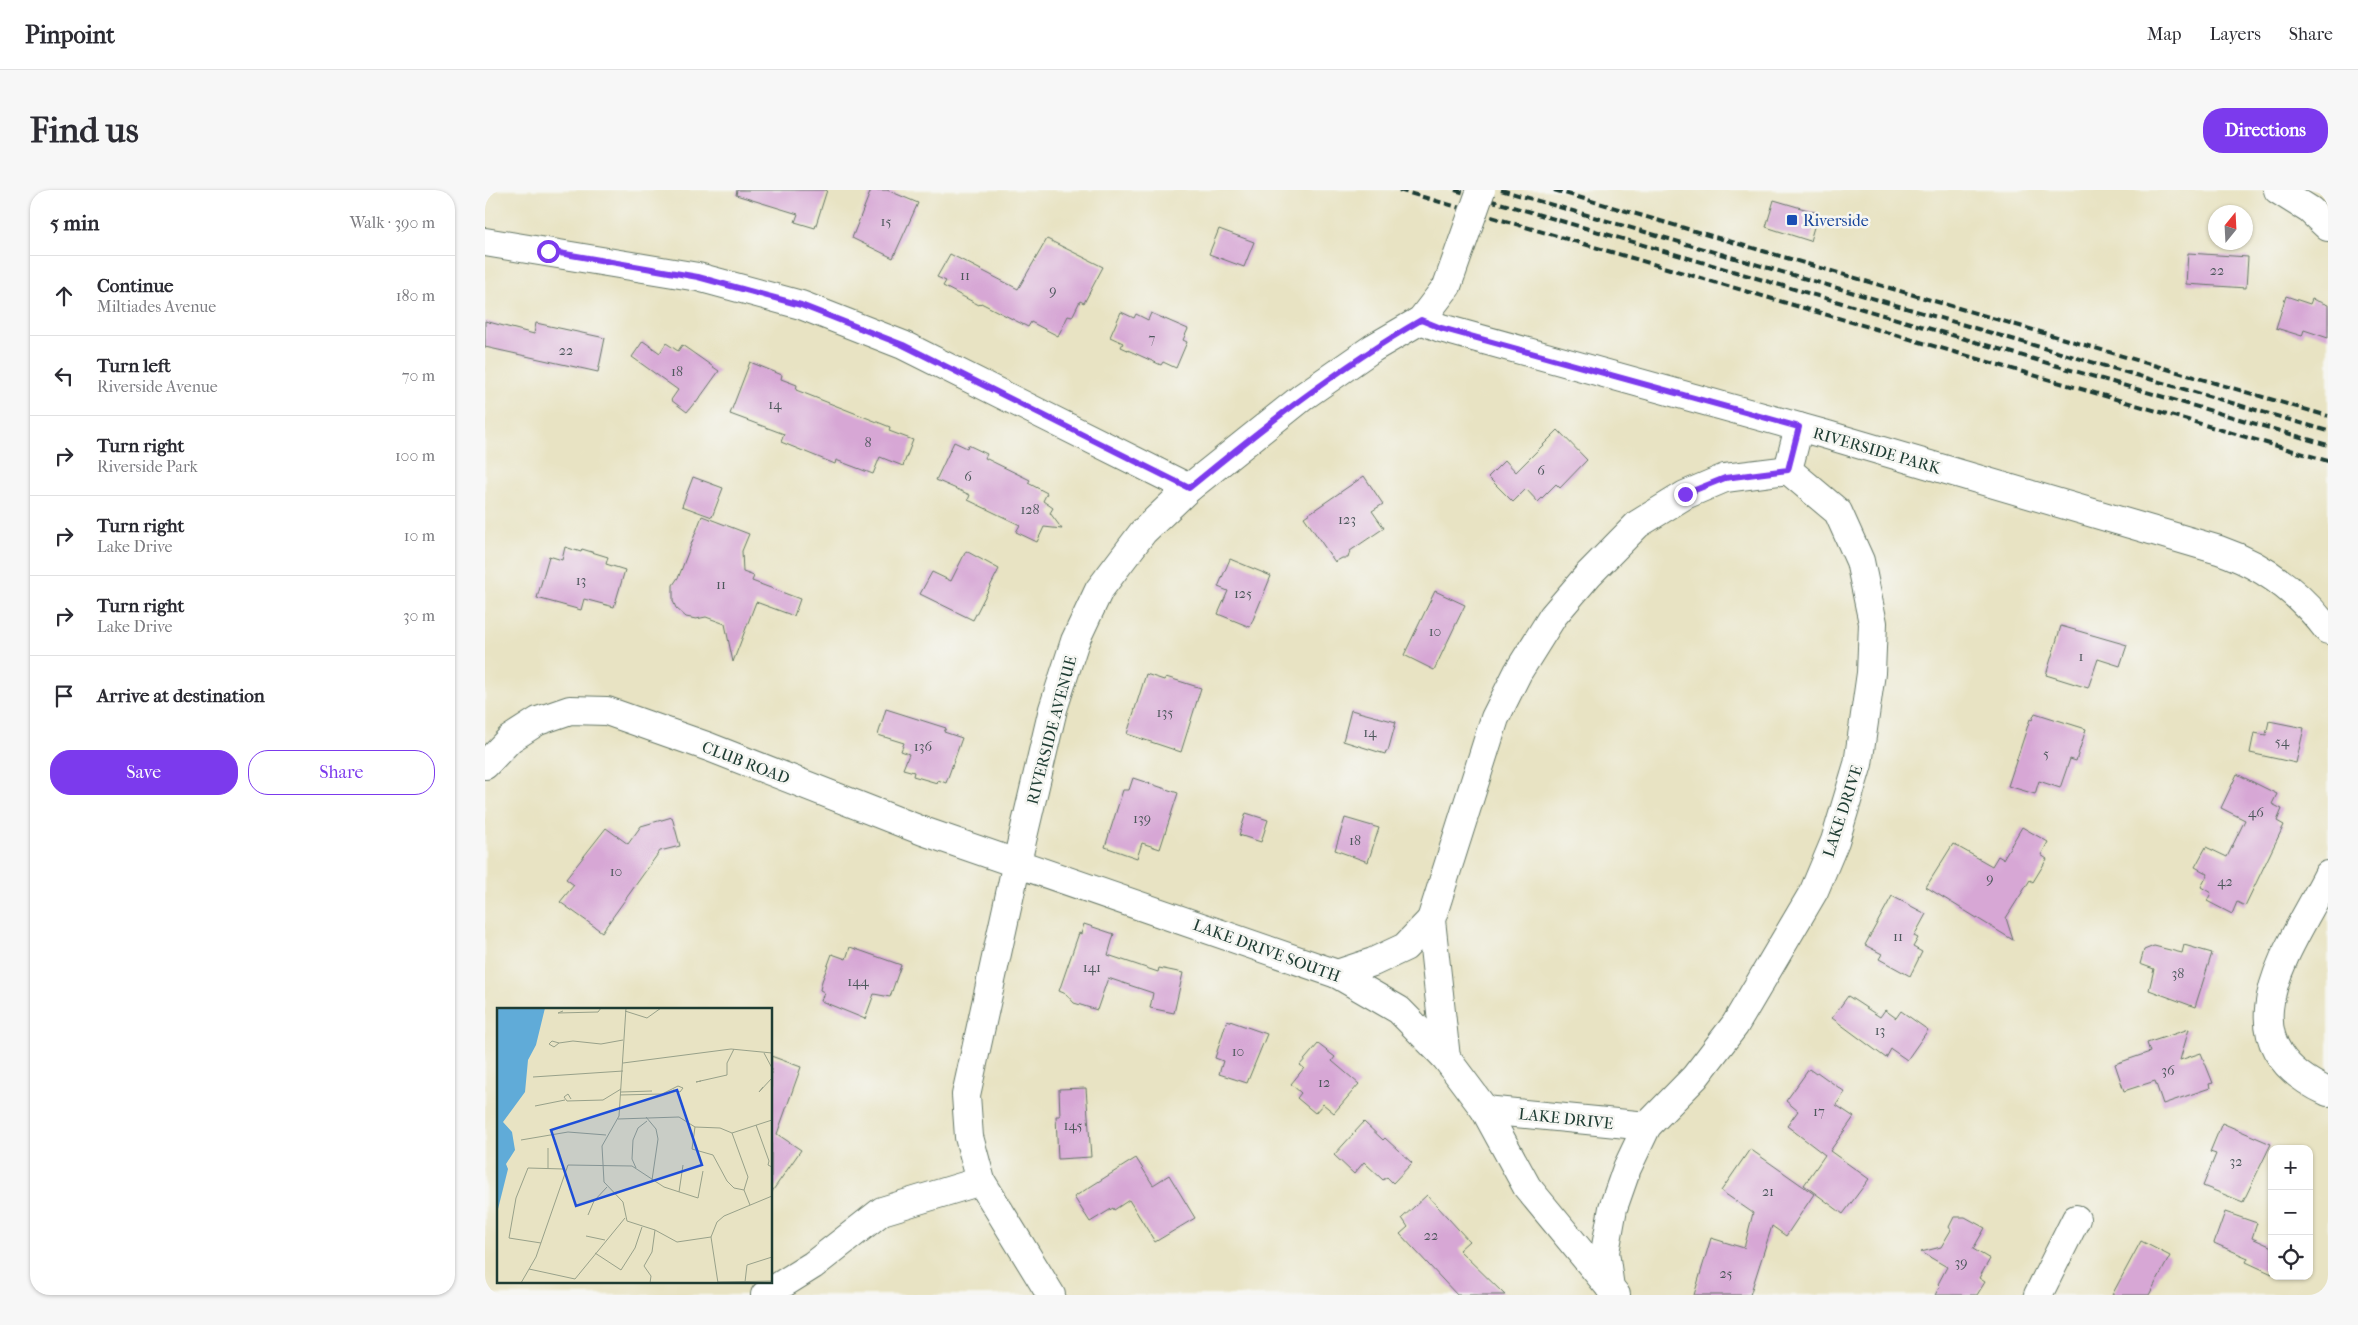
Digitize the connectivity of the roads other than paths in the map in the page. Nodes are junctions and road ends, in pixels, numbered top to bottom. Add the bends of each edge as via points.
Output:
1 (1481, 190) edge
2 (2278, 190) edge
3 (2328, 226) edge
4 (485, 242) edge
5 (1421, 320) junction
6 (1799, 427) junction
7 (1788, 470) junction
8 (1189, 488) junction
9 (2328, 630) edge
10 (488, 758) edge
11 (1017, 862) junction
12 (2328, 875) edge
13 (1431, 920) junction
14 (1337, 974) junction
15 (1447, 1058) junction
16 (2328, 1092) edge
17 (1485, 1110) junction
18 (1647, 1126) junction
19 (981, 1182) junction
20 (2076, 1219) dead end
21 (1613, 1292) edge
22 (765, 1295) edge
23 (1051, 1295) edge
24 (2038, 1295) edge

1 - 5 street, RIVERSIDE AVENUE, bridge via 1447,286
2 - 3 street
4 - 8 street via 698,277 801,305 903,345
5 - 6 street, RIVERSIDE PARK
5 - 8 street, RIVERSIDE AVENUE via 1373,348 1304,396
6 - 7 street
6 - 9 street, RIVERSIDE PARK via 2219,550 2271,574 2303,601
7 - 13 street via 1725,478 1685,494 1638,524 1553,616 1518,672 1495,718
7 - 18 street, LAKE DRIVE via 1838,512 1860,561 1873,622 1871,673 1858,764 1835,841 1814,890 1768,970 1735,1025 1695,1078
8 - 11 street, RIVERSIDE AVENUE via 1126,552 1088,611 1053,709
10 - 11 street, CLUB ROAD via 522,730 554,714 587,709 607,712 709,747 923,831
11 - 14 street, LAKE DRIVE SOUTH
11 - 19 street, RIVERSIDE AVENUE via 966,1095 969,1137
12 - 16 street via 2275,979 2267,1010 2273,1041 2283,1058 2297,1074
13 - 14 street via 1405,947
13 - 15 street
14 - 15 street, LAKE DRIVE SOUTH via 1399,1010
15 - 17 street, LAKE DRIVE SOUTH
17 - 18 street, LAKE DRIVE
17 - 21 street, LAKE DRIVE SOUTH via 1527,1187
18 - 21 street, LAKE DRIVE via 1613,1208 1605,1252
19 - 22 street via 882,1211 813,1265
19 - 23 street, RIVERSIDE AVENUE
20 - 24 street

